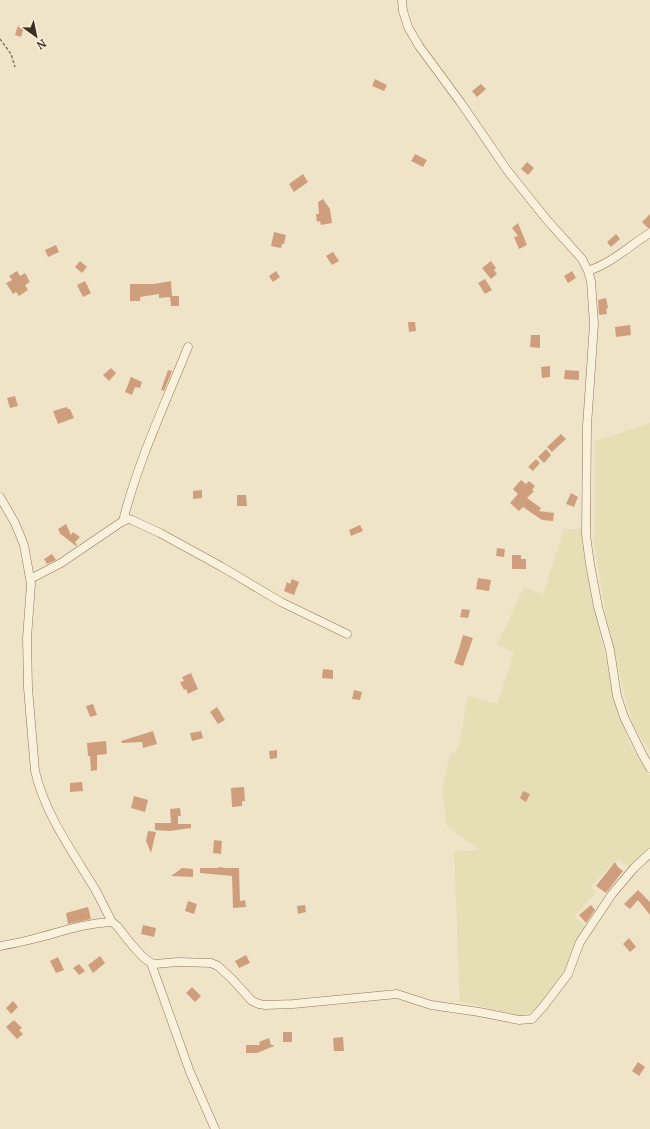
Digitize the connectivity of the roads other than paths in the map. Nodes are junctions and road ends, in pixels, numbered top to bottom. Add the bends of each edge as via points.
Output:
1 (402, 0) edge
2 (650, 233) edge
3 (588, 271) junction
4 (188, 347) dead end
5 (0, 497) edge
6 (123, 521) junction
7 (30, 577) junction
8 (347, 634) dead end
9 (650, 768) edge
10 (650, 853) edge
11 (112, 922) junction
12 (0, 946) edge
13 (152, 963) junction
14 (215, 1129) edge

1 - 3 street via 408,27 419,46 507,170 582,259
2 - 3 street via 614,259
3 - 9 street via 594,324 587,426 586,535 617,696 624,717
4 - 6 street via 135,480
5 - 7 street via 24,545
6 - 7 street via 61,563
6 - 8 street via 132,520 160,533 281,602
7 - 11 street via 28,688 35,771 39,789 54,822
10 - 13 street via 612,894 580,942 568,974 532,1019 518,1020 431,1005 398,994 265,1005 252,1001 218,966 211,963
11 - 12 street via 83,925
11 - 13 street
13 - 14 street via 190,1072

